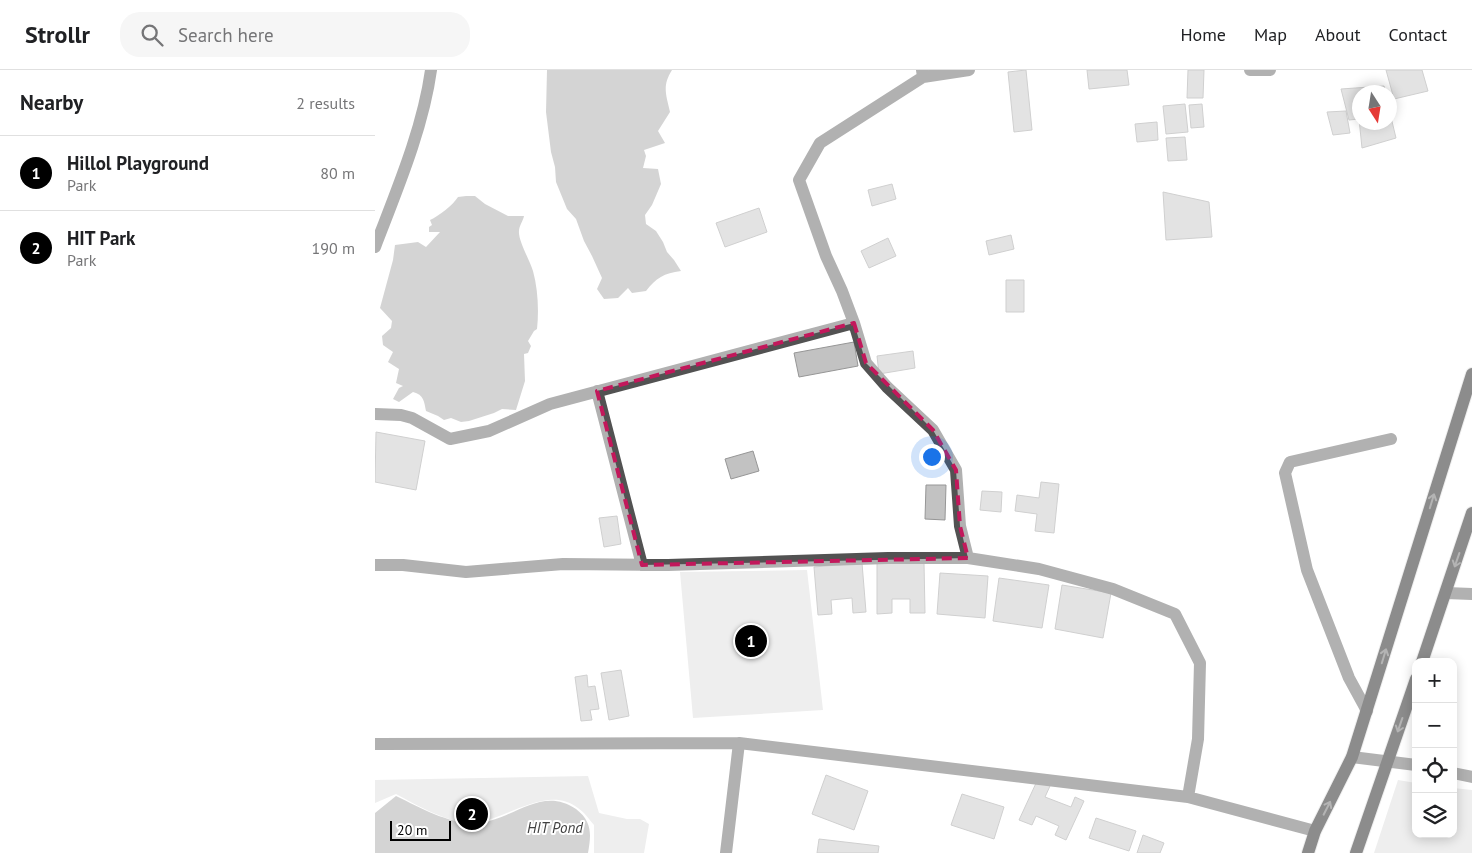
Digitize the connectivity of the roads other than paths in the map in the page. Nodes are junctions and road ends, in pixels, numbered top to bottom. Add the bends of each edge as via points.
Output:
1 (431, 70) edge
2 (969, 70) edge
3 (1250, 70) edge
4 (1270, 70) edge
5 (923, 74) edge
6 (375, 247) edge
7 (854, 323) junction
8 (1472, 374) edge
9 (597, 391) junction
10 (375, 414) edge
11 (1391, 439) dead end
12 (1472, 513) edge
13 (967, 558) junction
14 (375, 565) edge
15 (642, 565) junction
16 (1445, 593) junction
17 (1472, 594) edge
18 (1423, 658) edge
19 (1412, 690) edge
20 (1367, 711) junction
21 (739, 743) junction
22 (375, 744) edge
23 (1352, 758) junction
24 (1387, 762) junction
25 (1412, 765) edge
26 (1457, 774) edge
27 (1472, 777) edge
28 (1188, 796) junction
29 (1315, 831) junction
30 (726, 853) edge
31 (1309, 853) edge
32 (1356, 853) edge

1 - 6 street via 404,172
2 - 5 street
3 - 4 street
5 - 7 street via 820,143 799,180
7 - 9 street
7 - 13 street via 866,363 933,430 956,470 960,526
20 -> 8 main road
9 - 10 street via 550,404 489,431 450,439 412,418
9 - 15 street
11 - 20 street via 1290,462 1285,473 1307,570 1349,678
12 -> 16 main road
13 - 15 street
13 - 28 street via 1039,569 1095,584 1175,614 1201,663 1197,739
14 - 15 street via 466,572 563,564
16 - 17 street
16 - 18 main road
19 -> 24 main road
20 - 23 main road
21 - 22 street
21 - 28 street
21 - 30 street
23 - 24 street
29 -> 23 main road
24 - 25 street
24 - 32 main road
26 - 27 street
28 - 29 street
29 - 31 main road

